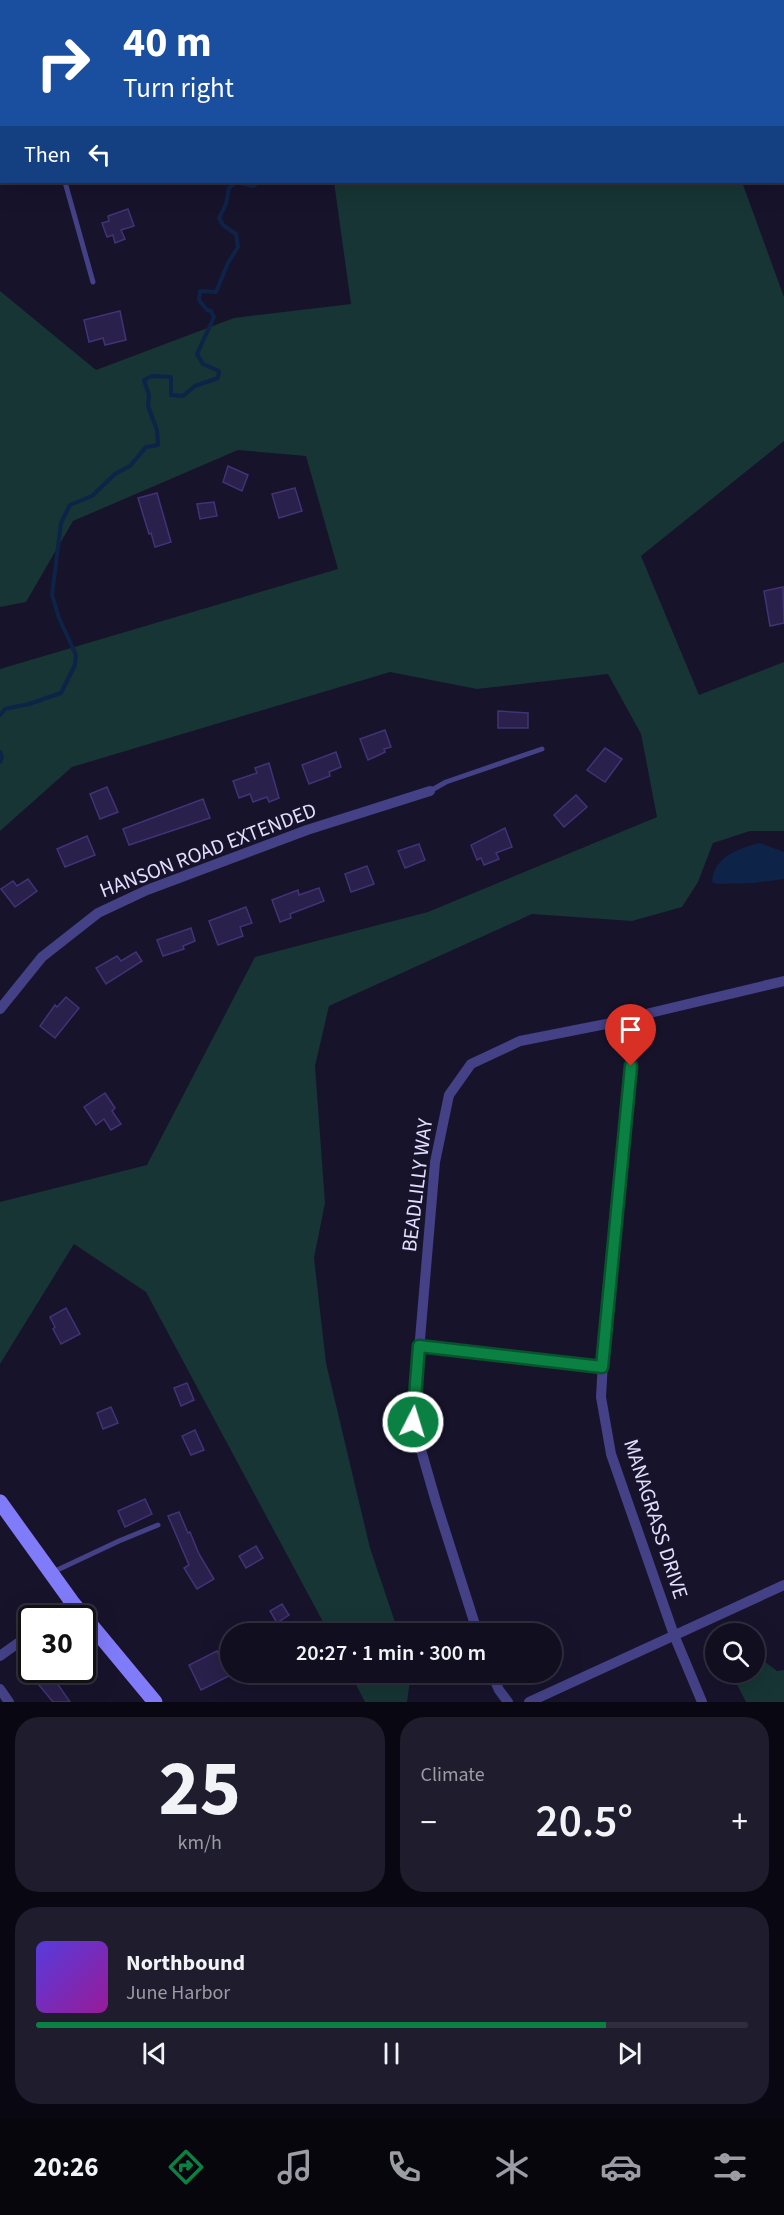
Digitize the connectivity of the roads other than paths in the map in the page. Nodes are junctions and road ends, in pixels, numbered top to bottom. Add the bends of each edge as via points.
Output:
1 (65, 183) edge
2 (93, 282) dead end
3 (543, 749) dead end
4 (430, 791) joint
5 (784, 981) edge
6 (0, 1009) edge
7 (626, 1020) junction
8 (419, 1346) junction
9 (602, 1367) junction
10 (0, 1502) edge
11 (158, 1525) dead end
12 (51, 1573) junction
13 (784, 1585) edge
14 (72, 1602) junction
15 (68, 1605) edge
16 (474, 1623) edge
17 (674, 1635) junction
18 (18, 1643) edge
19 (0, 1656) edge
20 (496, 1683) edge
21 (0, 1689) edge
22 (9, 1702) edge
23 (154, 1702) edge
24 (508, 1702) edge
25 (530, 1702) edge
26 (702, 1702) edge

1 - 2 lane
3 - 4 lane
4 - 6 street, HANSON ROAD EXTENDED via 297,834 147,890 98,913 42,957
5 - 7 street, BEADLILLY WAY
7 - 8 street, BEADLILLY WAY via 520,1041 471,1064 449,1095 435,1162
7 - 9 street, MANAGRASS DRIVE via 631,1066
8 - 9 lane
8 - 16 street, BEADLILLY WAY via 413,1422
9 - 17 street, MANAGRASS DRIVE via 601,1397 611,1454
10 - 12 main road
11 - 12 lane
12 - 14 main road
13 - 17 street
14 - 15 street
14 - 23 main road
17 - 25 street
17 - 26 street, MANAGRASS DRIVE
18 - 19 street
20 - 24 street
21 - 22 street

